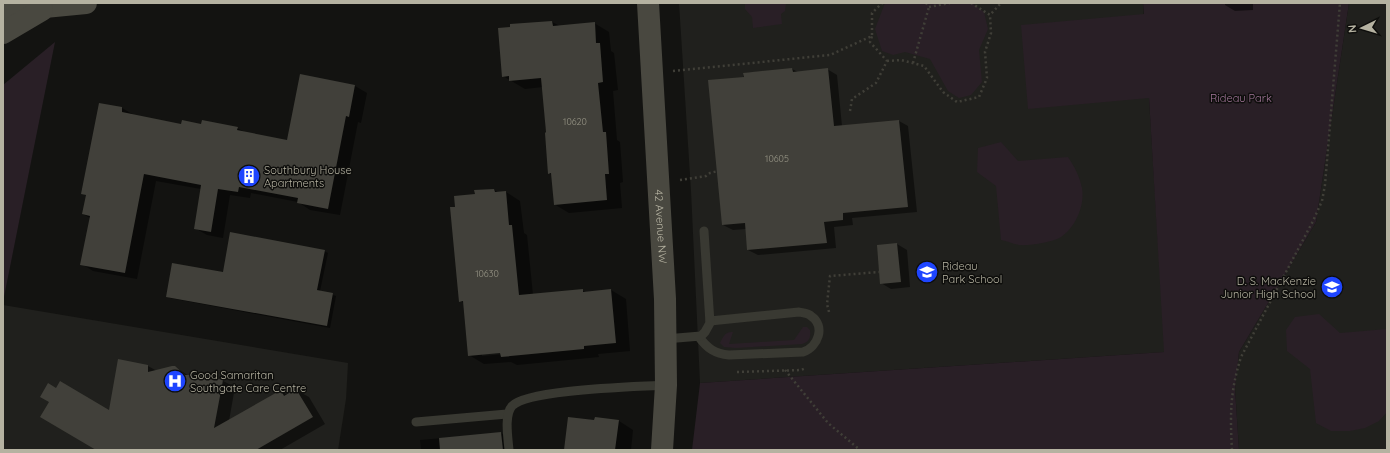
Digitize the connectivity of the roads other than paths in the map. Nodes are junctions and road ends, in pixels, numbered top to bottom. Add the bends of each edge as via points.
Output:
1 (86, 3) edge
2 (648, 3) edge
3 (46, 7) junction
4 (3, 11) edge
5 (3, 33) edge
6 (704, 231) dead end
7 (710, 321) junction
8 (699, 337) junction
9 (665, 340) junction
10 (666, 385) junction
11 (507, 414) junction
12 (416, 422) dead end
13 (509, 450) edge
14 (662, 450) edge

1 - 3 street
2 - 9 street, 42 Avenue NW via 665,299
3 - 4 street
3 - 5 street
6 - 7 lane
7 - 8 lane via 705,332
7 - 8 lane via 799,312 806,313 816,320 819,335 816,343 803,352 729,355 720,355 713,351
8 - 9 lane
9 - 10 street, 42 Avenue NW
10 - 11 lane via 552,392 523,400 513,405
10 - 14 street, 42 Avenue NW
11 - 12 lane
11 - 13 lane

